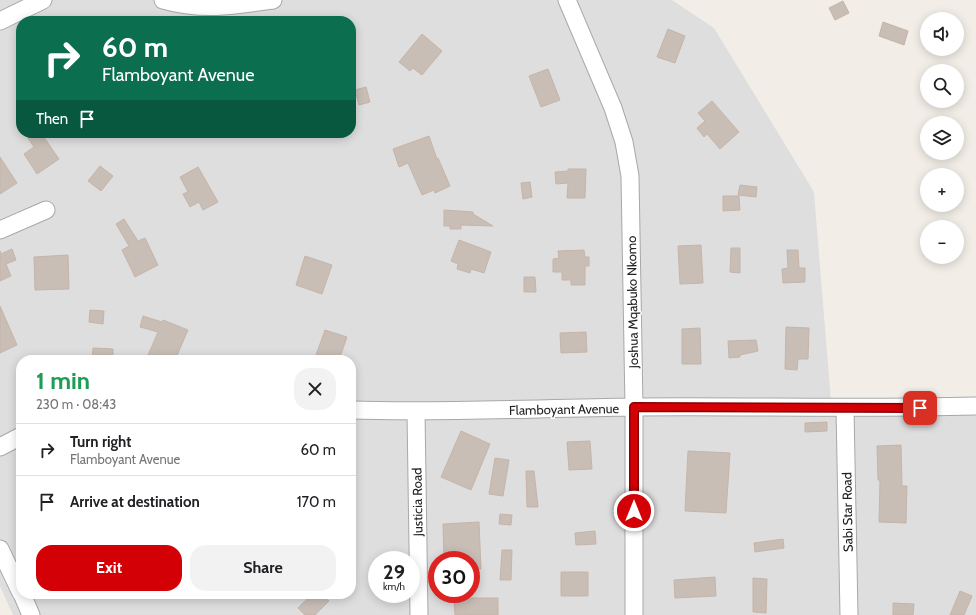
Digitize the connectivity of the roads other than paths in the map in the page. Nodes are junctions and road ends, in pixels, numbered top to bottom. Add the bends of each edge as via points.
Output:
1 (43, 0) edge
2 (163, 0) edge
3 (273, 0) edge
4 (567, 0) edge
5 (0, 21) edge
6 (46, 210) dead end
7 (0, 230) edge
8 (976, 406) edge
9 (634, 407) junction
10 (846, 409) junction
11 (356, 410) edge
12 (416, 412) junction
13 (16, 439) edge
14 (0, 447) edge
15 (0, 549) edge
16 (16, 583) edge
17 (24, 599) edge
18 (31, 615) edge
19 (419, 615) edge
20 (634, 615) edge
21 (849, 615) edge

1 - 5 street
2 - 3 street via 181,5 221,7
4 - 9 street, Joshua Mqabuko Nkomo via 614,108 630,176
6 - 7 street
8 - 10 street, Flamboyant Avenue
9 - 10 street, Flamboyant Avenue
9 - 12 street, Flamboyant Avenue
9 - 20 street, Joshua Mqabuko Nkomo
10 - 21 street, Sabi Star Road
11 - 12 street, Flamboyant Avenue
12 - 19 street, Justicia Road
13 - 14 street
15 - 16 street
17 - 18 street

